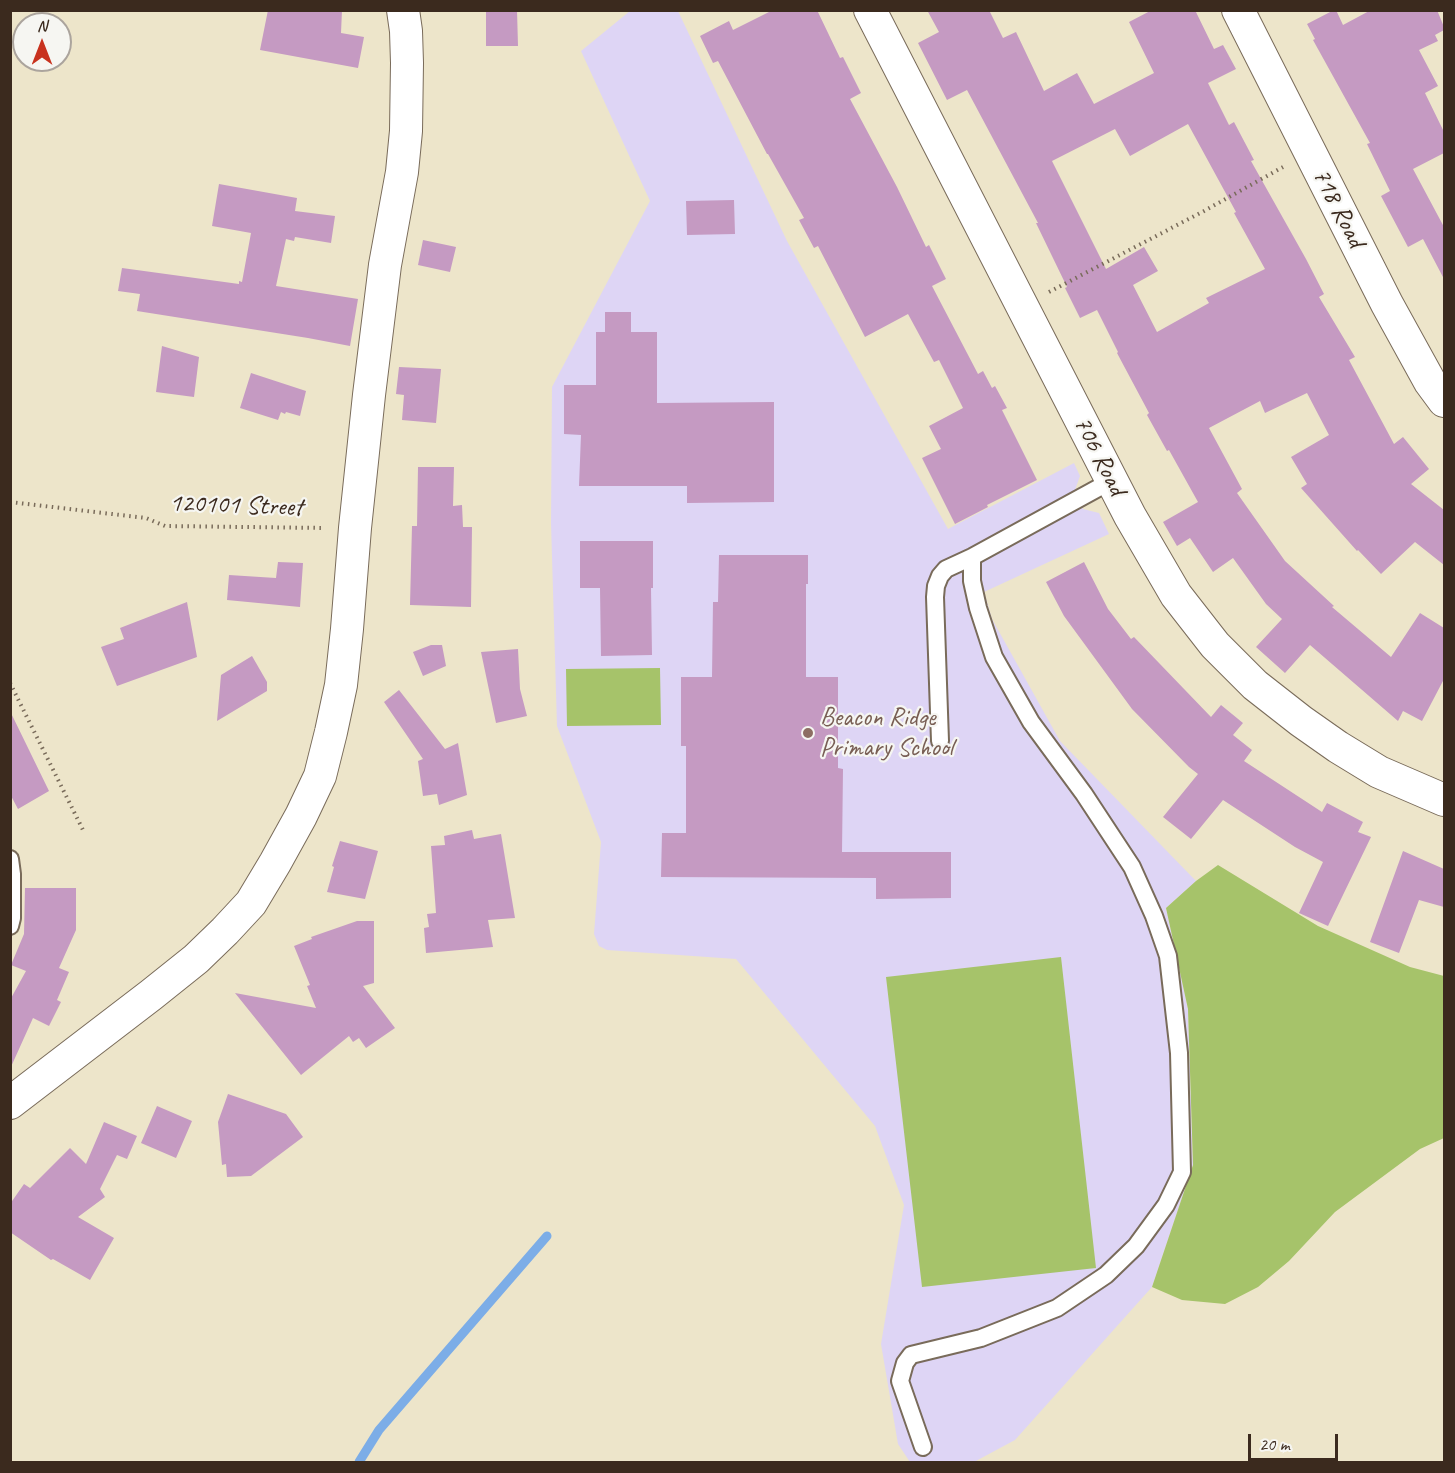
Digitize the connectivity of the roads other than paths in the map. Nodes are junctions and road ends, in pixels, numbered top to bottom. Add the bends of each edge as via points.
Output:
1 (403, 10) edge
2 (870, 10) edge
3 (1238, 10) edge
4 (1444, 401) edge
5 (1111, 481) junction
6 (972, 557) junction
7 (940, 741) dead end
8 (1444, 800) edge
9 (10, 859) edge
10 (10, 926) edge
11 (10, 1103) edge
12 (923, 1447) dead end

1 - 11 street via 407,63 402,172 385,265 341,685 320,777 251,903 225,932 196,959
2 - 5 street, 706 Road
3 - 4 street, 718 Road via 1387,304
5 - 6 lane
5 - 8 street, 706 Road via 1176,595 1215,645 1255,685 1338,747 1379,771
6 - 7 lane via 946,569 936,586
6 - 12 lane via 972,581 994,657 1031,722 1132,867 1168,956 1179,1053 1182,1172 1148,1230 1106,1275 1057,1308 981,1338 911,1355 900,1381
9 - 10 lane

